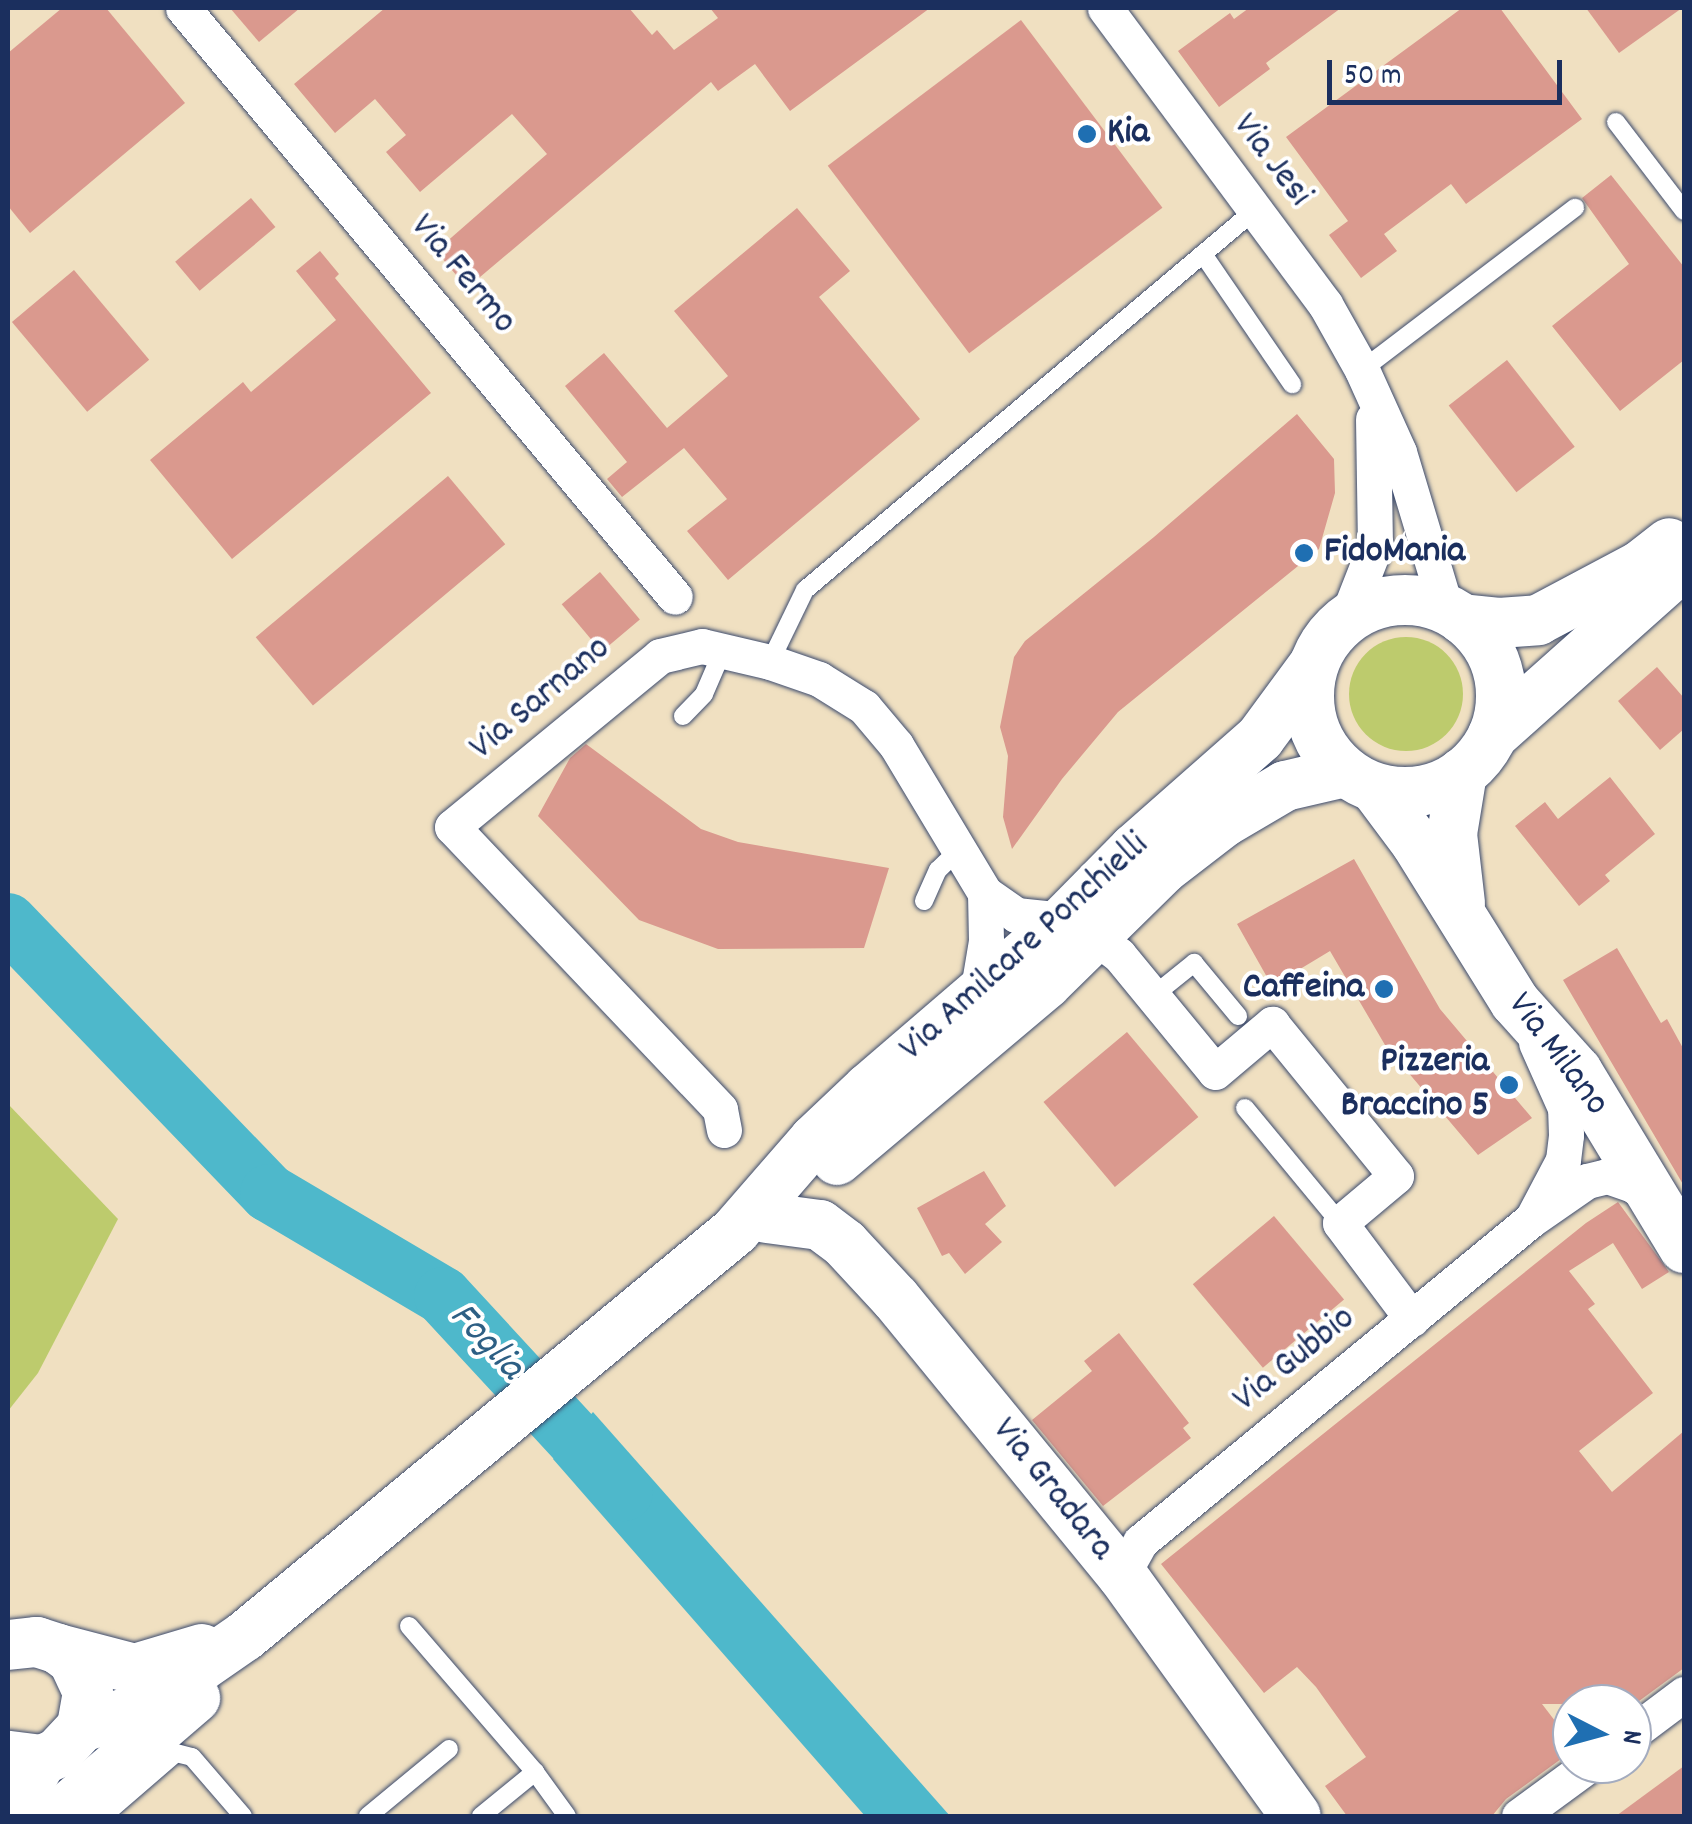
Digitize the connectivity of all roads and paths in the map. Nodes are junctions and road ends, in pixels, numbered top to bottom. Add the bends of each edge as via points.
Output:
1 (183, 8) edge
2 (1105, 8) edge
3 (1616, 122) dead end
4 (1575, 208) dead end
5 (1255, 210) junction
6 (1684, 211) edge
7 (1203, 254) junction
8 (1362, 370) junction
9 (1292, 384) dead end
10 (1684, 530) edge
11 (1684, 565) edge
12 (674, 597) dead end
13 (1454, 614) junction
14 (1346, 620) junction
15 (723, 650) junction
16 (770, 662) junction
17 (1313, 666) junction
18 (682, 716) dead end
19 (1477, 754) junction
20 (1360, 780) junction
21 (961, 848) junction
22 (984, 893) junction
23 (924, 901) dead end
24 (1461, 913) junction
25 (1079, 928) junction
26 (977, 995) junction
27 (1154, 996) junction
28 (1515, 1002) junction
29 (1238, 1016) dead end
30 (1245, 1108) dead end
31 (724, 1130) dead end
32 (1657, 1203) junction
33 (1532, 1219) junction
34 (1340, 1223) junction
35 (751, 1224) junction
36 (1684, 1248) edge
37 (1412, 1319) junction
38 (1122, 1575) junction
39 (409, 1626) dead end
40 (245, 1636) junction
41 (28, 1638) edge
42 (1684, 1694) edge
43 (1652, 1718) edge
44 (82, 1727) junction
45 (450, 1749) dead end
46 (25, 1758) edge
47 (535, 1772) junction
48 (1563, 1784) edge
49 (9, 1816) edge
50 (58, 1816) edge
51 (103, 1816) edge
52 (243, 1816) edge
53 (368, 1816) edge
54 (481, 1816) edge
55 (567, 1816) edge
56 (1296, 1816) edge
57 (1519, 1816) edge

1 - 12 street, Via Fermo
2 - 5 street, Via Jesi
3 - 6 lane
4 - 8 lane
5 - 7 lane
5 - 8 street, Via Jesi via 1325,304
7 - 9 lane
7 - 16 lane via 805,590
8 - 13 street, Via Jesi via 1399,452
8 - 14 street, Via Jesi via 1377,457 1375,546
10 - 13 main road via 1640,566 1538,620 1499,623
11 - 19 main road
13 - 14 main road via 1395,600
13 - 19 main road via 1484,643 1501,693
14 - 17 main road
15 - 16 street, Via Sarnano
15 - 18 lane via 704,694
15 - 31 street, Via Sarnano via 702,646 660,656 452,827 720,1109
16 - 21 street, Via Sarnano via 820,679 864,708 896,745
17 - 20 main road via 1313,724 1332,758
17 - 25 main road, Via Amilcare Ponchielli via 1260,738 1134,850
19 - 20 main road via 1430,789 1393,792
19 - 24 main road, Via Milano via 1452,834
20 - 24 main road, Via Milano
20 - 25 main road, Via Amilcare Ponchielli via 1285,786 1253,802
21 - 22 street, Via Sarnano
21 - 23 lane via 938,870
22 - 25 street via 1016,914
22 - 26 street, Via Sarnano via 986,941
24 - 28 main road, Via Milano
25 - 26 main road, Via Amilcare Ponchielli
25 - 27 street via 1120,955
25 - 35 main road, Via Amilcare Ponchielli via 994,1029
26 - 35 main road, Via Amilcare Ponchielli via 814,1140
27 - 29 lane via 1194,963
27 - 34 street via 1216,1072 1272,1024 1384,1160 1396,1176
28 - 32 main road, Via Milano via 1577,1071
28 - 33 street, Via Gubbio via 1565,1108 1562,1160
30 - 34 lane
32 - 33 street, Via Gubbio via 1633,1184 1606,1176 1587,1180
32 - 36 main road, Via Milano
33 - 37 street, Via Gubbio
34 - 37 street
35 - 38 main road, Via Gradara via 806,1220 845,1244
35 - 40 main road, Via Amilcare Ponchielli
37 - 38 street, Via Gubbio via 1140,1542
38 - 56 main road, Via Gradara
39 - 47 lane
40 - 41 main road, Via Amilcare Ponchielli via 134,1669
40 - 44 main road, Via Amilcare Ponchielli via 140,1708
40 - 50 main road via 187,1708
41 - 44 main road, Via Amilcare Ponchielli via 72,1660 88,1692
42 - 43 street
44 - 46 main road, Via Amilcare Ponchielli via 72,1742
45 - 53 lane
46 - 49 main road, Via Amilcare Ponchielli
47 - 54 lane
47 - 55 lane
48 - 57 street
51 - 52 lane via 176,1753 192,1758

